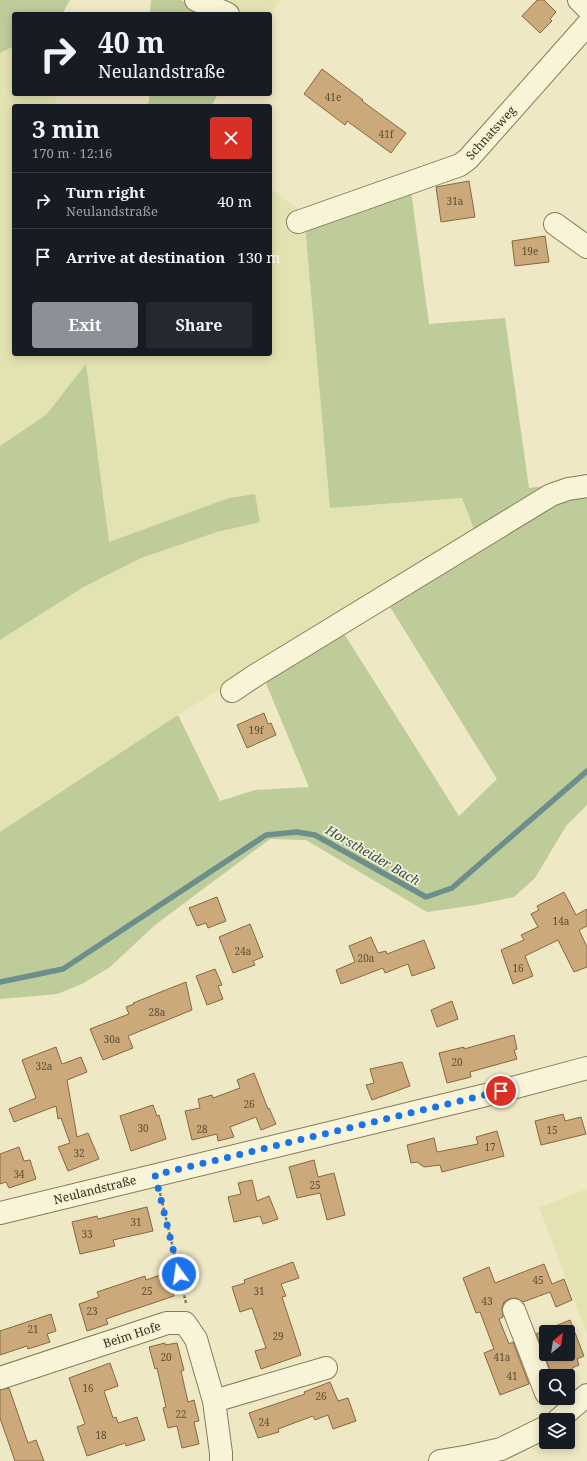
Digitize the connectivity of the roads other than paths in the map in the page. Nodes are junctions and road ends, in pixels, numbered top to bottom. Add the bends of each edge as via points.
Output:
1 (196, 0) edge
2 (579, 0) edge
3 (587, 8) edge
4 (223, 12) edge
5 (587, 25) edge
6 (298, 222) dead end
7 (555, 224) dead end
8 (587, 247) edge
9 (587, 486) edge
10 (232, 691) dead end
11 (587, 1068) edge
12 (0, 1213) edge
13 (514, 1310) dead end
14 (326, 1368) dead end
15 (539, 1375) edge
16 (0, 1378) edge
17 (587, 1395) edge
18 (214, 1401) junction
19 (567, 1413) edge
20 (539, 1432) edge
21 (503, 1455) edge
22 (221, 1461) edge
23 (440, 1461) edge

1 - 4 street
2 - 3 street
5 - 6 street, Schnatsweg via 460,165
7 - 8 street
9 - 10 street via 551,495
11 - 12 street, Neulandstraße
13 - 15 street
14 - 18 street
16 - 18 street, Beim Hofe via 168,1323 185,1323 196,1339
17 - 19 street
18 - 22 street
20 - 21 street
21 - 23 street via 470,1456

